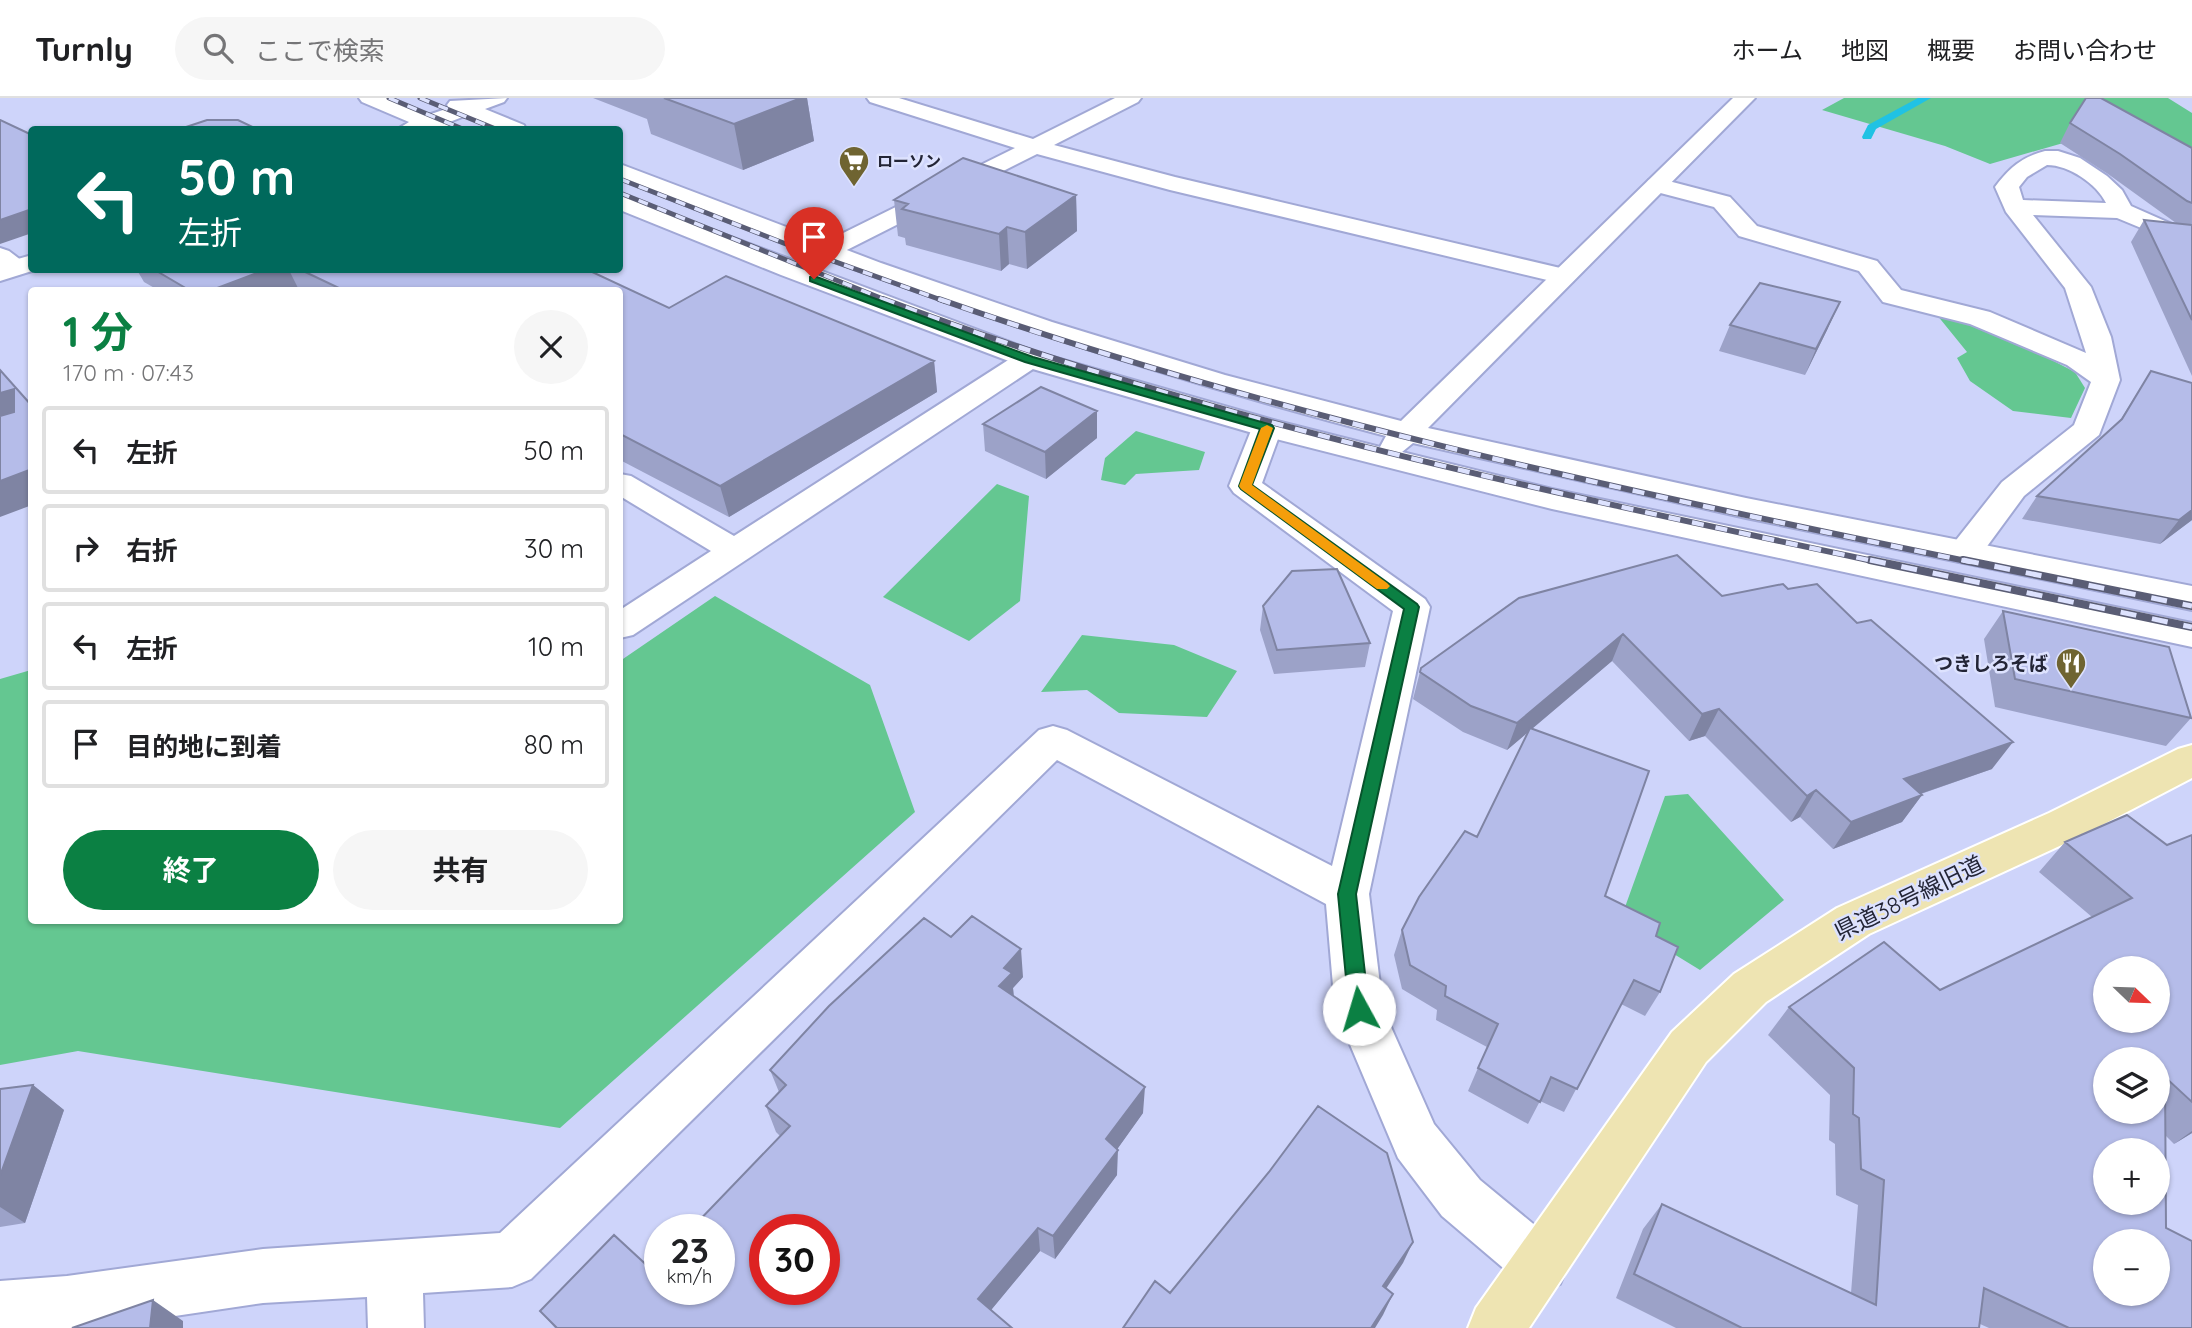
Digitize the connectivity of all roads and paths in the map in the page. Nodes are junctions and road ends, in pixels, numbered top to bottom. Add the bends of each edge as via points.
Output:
1 (369, 98) edge
2 (438, 98) edge
3 (497, 98) edge
4 (877, 98) edge
5 (1131, 98) edge
6 (1745, 98) edge
7 (465, 109) junction
8 (436, 126) edge
9 (506, 126) edge
10 (1033, 146) junction
11 (623, 172) edge
12 (1657, 184) junction
13 (623, 203) edge
14 (2014, 207) junction
15 (2123, 211) junction
16 (2192, 242) edge
17 (824, 252) junction
18 (1564, 276) junction
19 (1029, 359) junction
20 (2106, 380) junction
21 (1267, 428) junction
22 (1408, 431) junction
23 (1382, 456) junction
24 (623, 486) edge
25 (734, 550) junction
26 (1965, 552) junction
27 (2192, 598) edge
28 (623, 624) edge
29 (2192, 635) edge
30 (2192, 760) edge
31 (1347, 894) junction
32 (1541, 1265) junction
33 (394, 1267) junction
34 (0, 1309) edge
35 (396, 1328) edge
36 (1496, 1328) edge

1 - 8 street
2 - 7 street
3 - 7 street
4 - 10 street
5 - 10 street
6 - 12 street
7 - 8 street
7 - 9 street
10 - 17 street
10 - 18 street
11 - 17 street
12 - 18 street
12 - 20 street via 1722,202 1748,231 1868,266 1892,296 1980,318 2077,359
13 - 19 street
14 - 15 street
14 - 15 street via 2007,187 2018,170 2042,157 2062,156 2114,194
14 - 20 street via 2078,288 2097,337
15 - 16 street
17 - 22 street via 931,291 1201,376
18 - 22 street
19 - 21 street
19 - 25 street
20 - 26 street via 2088,429 2013,489
21 - 23 street
21 - 31 street via 1245,486 1412,607
22 - 23 street
22 - 26 street
23 - 29 street via 1565,502
24 - 25 street
25 - 28 street
26 - 27 street
30 - 32 main road, 県道38号線旧道 via 2064,825 1853,921 1750,988 1689,1047
31 - 32 street via 1359,1009 1416,1140 1461,1198
31 - 33 street via 1053,740 512,1260
32 - 36 main road, 県道38号線旧道
33 - 34 street via 262,1276
33 - 35 street

